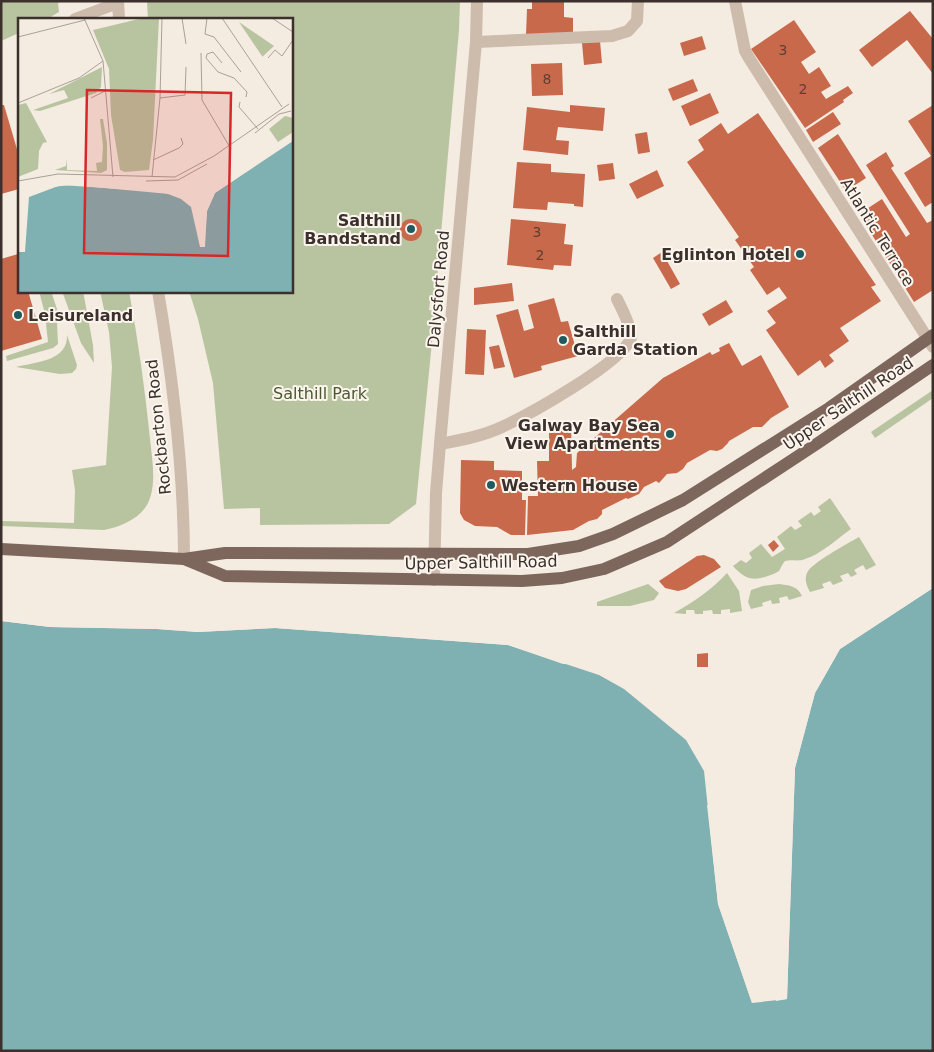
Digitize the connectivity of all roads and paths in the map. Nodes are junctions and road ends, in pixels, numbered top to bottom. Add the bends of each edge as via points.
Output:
1 (477, 1) edge
2 (638, 1) edge
3 (735, 1) edge
4 (118, 2) edge
5 (78, 18) edge
6 (119, 18) edge
7 (476, 42) junction
8 (158, 292) edge
9 (617, 299) dead end
10 (931, 340) edge
11 (933, 365) edge
12 (440, 444) junction
13 (1, 549) edge
14 (435, 554) junction
15 (184, 559) junction
16 (434, 580) junction

1 - 7 street, Dalysfort Road
2 - 7 street via 638,21 628,31 612,36
3 - 10 street, Atlantic Terrace via 745,51
4 - 5 street
4 - 6 street
7 - 12 street, Dalysfort Road
8 - 15 street, Rockbarton Road via 180,456
9 - 12 street via 631,337 607,363 572,389 502,427 468,439
10 - 14 main road, Upper Salthill Road via 683,500 613,534 579,546 528,554
11 - 16 main road, Upper Salthill Road via 706,518 667,542 624,561 562,578
12 - 14 street, Dalysfort Road
13 - 15 main road, Upper Salthill Road
14 - 15 main road, Upper Salthill Road via 225,553
14 - 16 street, Dalysfort Road
15 - 16 main road, Upper Salthill Road via 225,576

